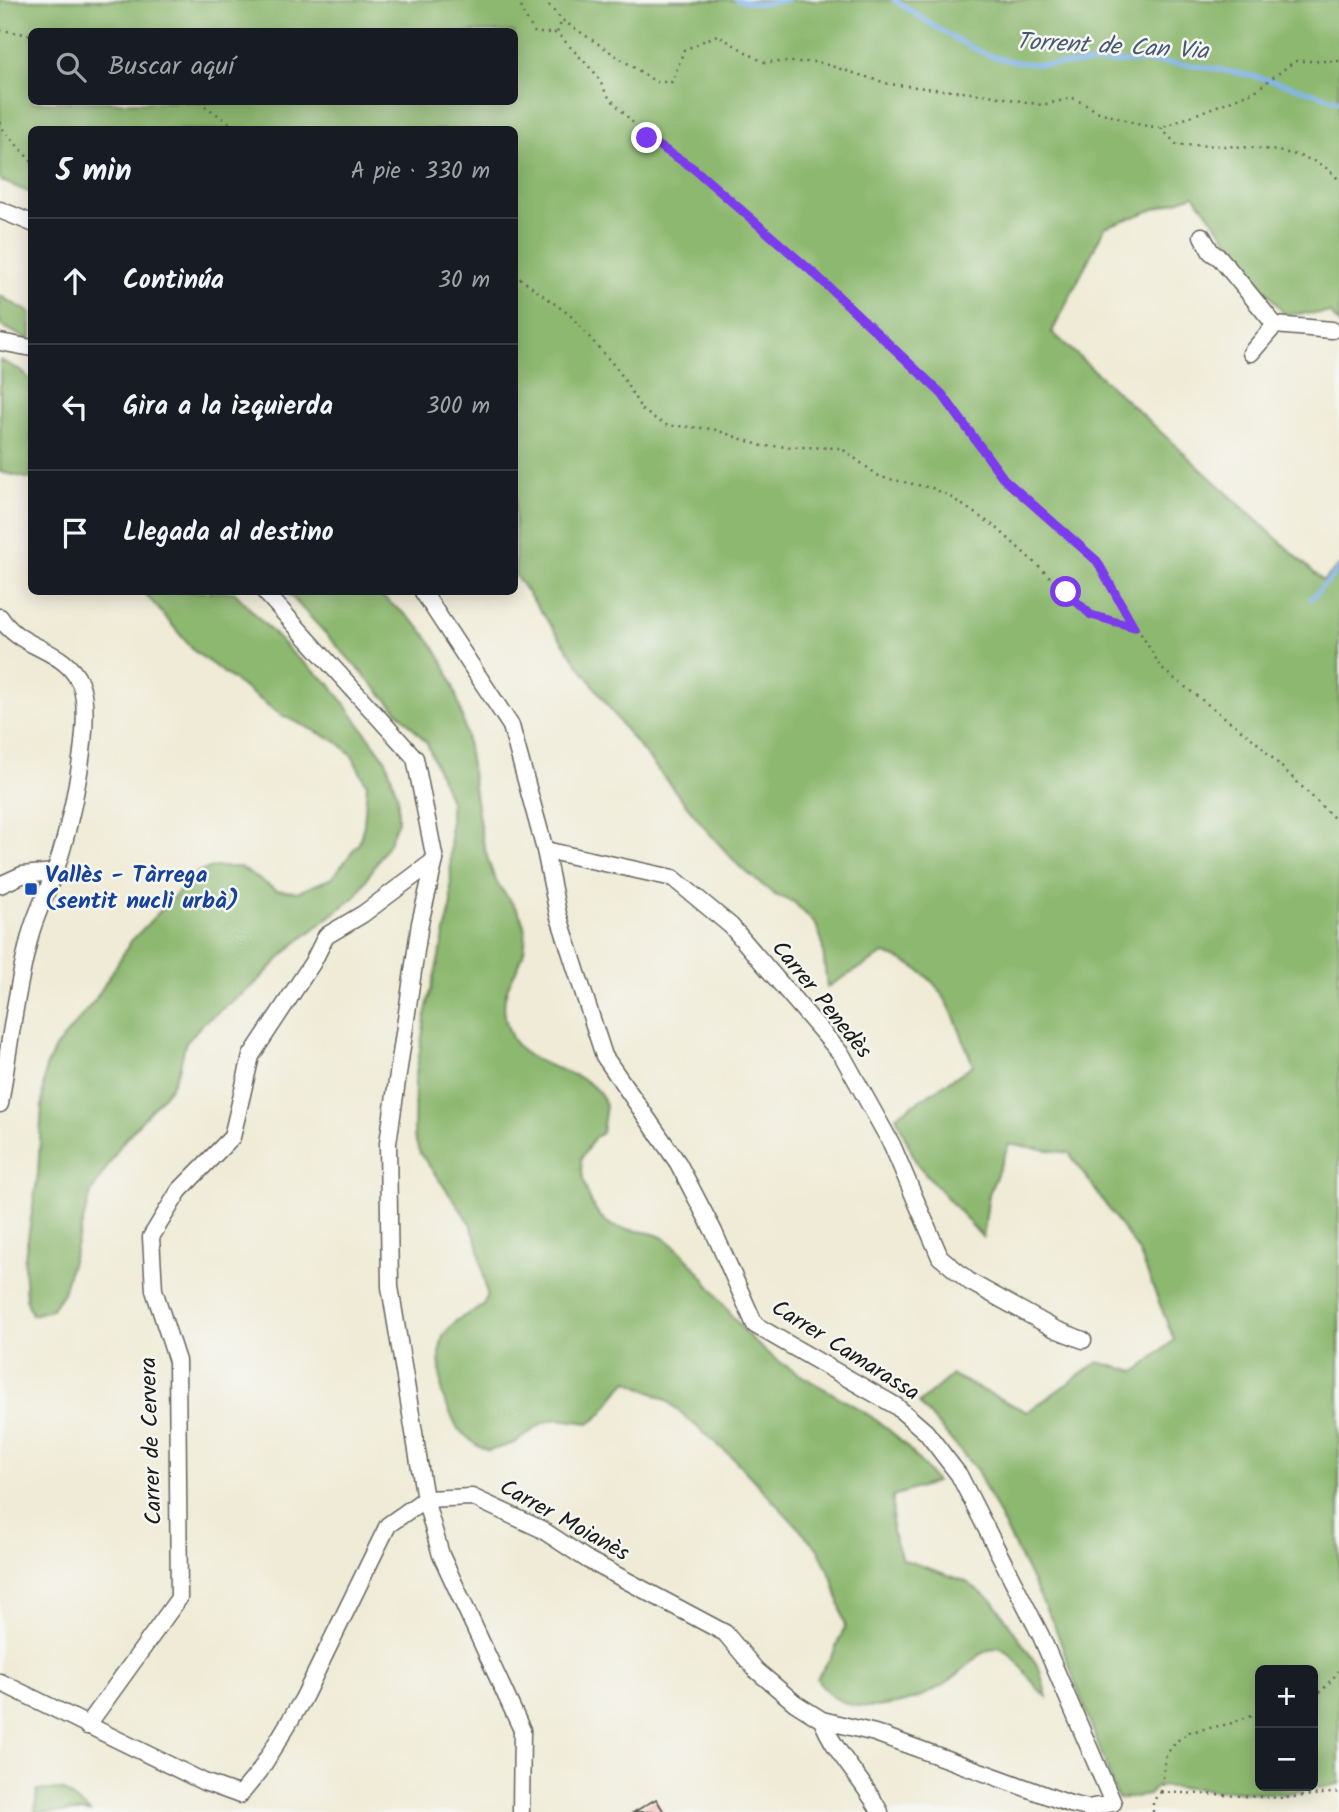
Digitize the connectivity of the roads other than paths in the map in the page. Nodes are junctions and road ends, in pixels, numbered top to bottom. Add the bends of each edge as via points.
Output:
1 (0, 210) edge
2 (28, 221) edge
3 (1202, 236) dead end
4 (1275, 325) junction
5 (1332, 330) dead end
6 (0, 342) edge
7 (28, 347) edge
8 (1251, 353) dead end
9 (268, 595) edge
10 (425, 595) edge
11 (0, 617) edge
12 (545, 850) junction
13 (435, 860) junction
14 (55, 872) junction
15 (0, 885) edge
16 (0, 1104) edge
17 (1083, 1340) dead end
18 (425, 1499) junction
19 (0, 1682) edge
20 (822, 1720) junction
21 (87, 1726) junction
22 (1113, 1803) joint
23 (521, 1812) edge
24 (880, 1812) edge

1 - 2 street
3 - 4 street via 1210,252
4 - 5 street
4 - 8 street
6 - 7 street
9 - 13 street via 415,758
10 - 12 street, Carrer Camarassa via 511,726
11 - 14 street via 26,642 62,659 84,696 84,735
12 - 17 street, Carrer Penedès via 673,878 731,926 842,1055 892,1145 940,1256 970,1282
12 - 22 street, Carrer Camarassa via 558,914 604,1056 678,1163 755,1325 896,1406 926,1432 959,1475 1041,1636
13 - 18 street via 420,923 388,1143 390,1287
13 - 21 street, Carrer de Cervera via 326,936 251,1056 232,1137 179,1191 151,1237 154,1290 177,1361 179,1598
14 - 15 street via 22,875
14 - 16 street via 30,937
18 - 20 street, Carrer Moianès via 472,1497 541,1529 587,1560 725,1633 756,1670
18 - 21 street via 388,1525 303,1699 240,1795
18 - 23 street via 441,1555 522,1730
19 - 21 street
20 - 22 street, Carrer Moianès via 875,1733 1070,1804 1088,1808
20 - 24 street via 831,1743 866,1784

